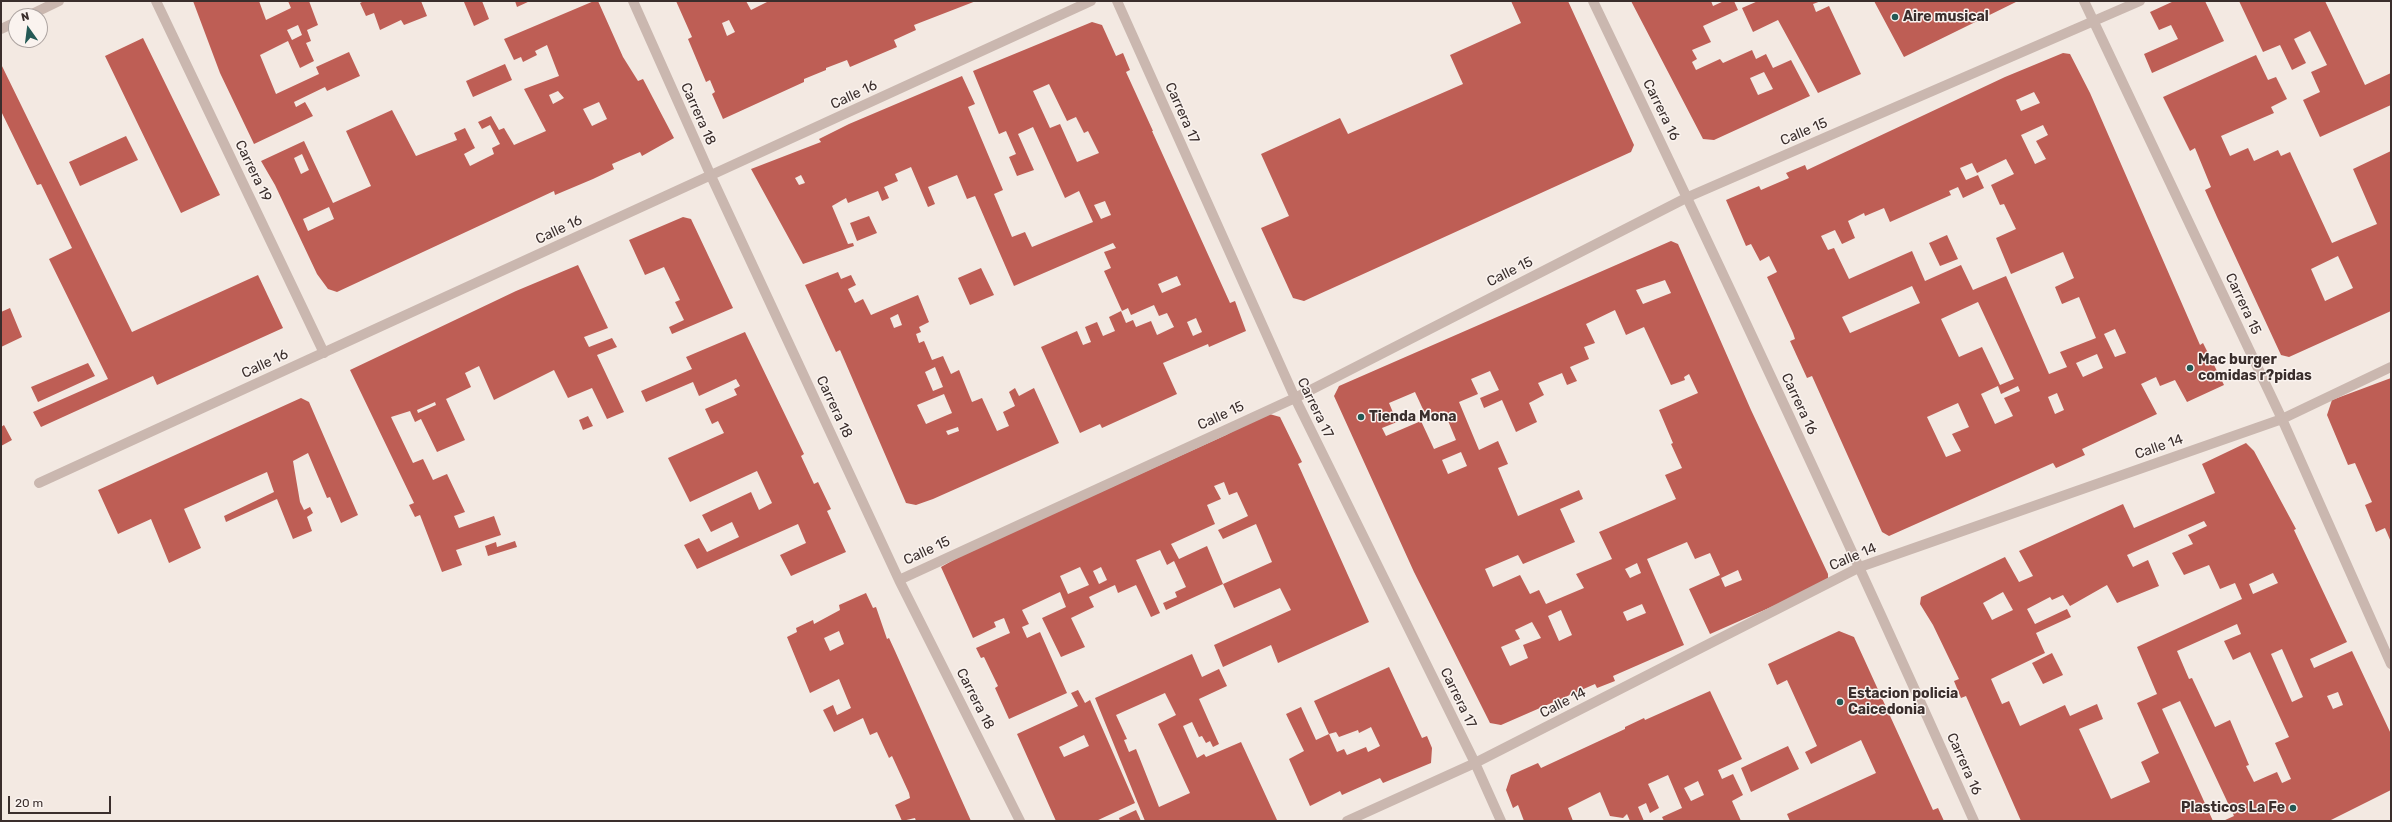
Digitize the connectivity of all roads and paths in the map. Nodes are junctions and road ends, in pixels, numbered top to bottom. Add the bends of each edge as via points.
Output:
1 (59, 1) edge
2 (156, 1) edge
3 (633, 1) edge
4 (1091, 1) edge
5 (1117, 1) edge
6 (1593, 1) edge
7 (2084, 1) edge
8 (2140, 1) edge
9 (45, 8) edge
10 (2094, 23) junction
11 (711, 176) junction
12 (1688, 197) junction
13 (324, 353) junction
14 (2391, 367) edge
15 (1294, 398) junction
16 (2282, 418) junction
17 (39, 483) dead end
18 (1860, 567) junction
19 (899, 580) junction
20 (2391, 664) edge
21 (1475, 763) junction
22 (1020, 821) edge
23 (1347, 821) edge
24 (1501, 821) edge
25 (1974, 821) edge

1 - 9 street
2 - 13 street, Carrera 19
3 - 11 street, Carrera 18
4 - 11 street, Calle 16
5 - 15 street, Carrera 17
6 - 12 street, Carrera 16
7 - 10 street, Carrera 15
8 - 10 street, Calle 15
10 - 12 street, Calle 15
10 - 16 street, Carrera 15
11 - 13 street, Calle 16
11 - 19 street, Carrera 18
12 - 15 street, Calle 15
12 - 18 street, Carrera 16
13 - 17 street, Calle 16
14 - 16 street, Calle 14
15 - 19 street, Calle 15
15 - 21 street, Carrera 17
16 - 18 street, Calle 14
16 - 20 street, Carrera 15
18 - 21 street, Calle 14
18 - 25 street, Carrera 16
19 - 22 street, Carrera 18
21 - 23 street, Calle 14
21 - 24 street, Carrera 17

